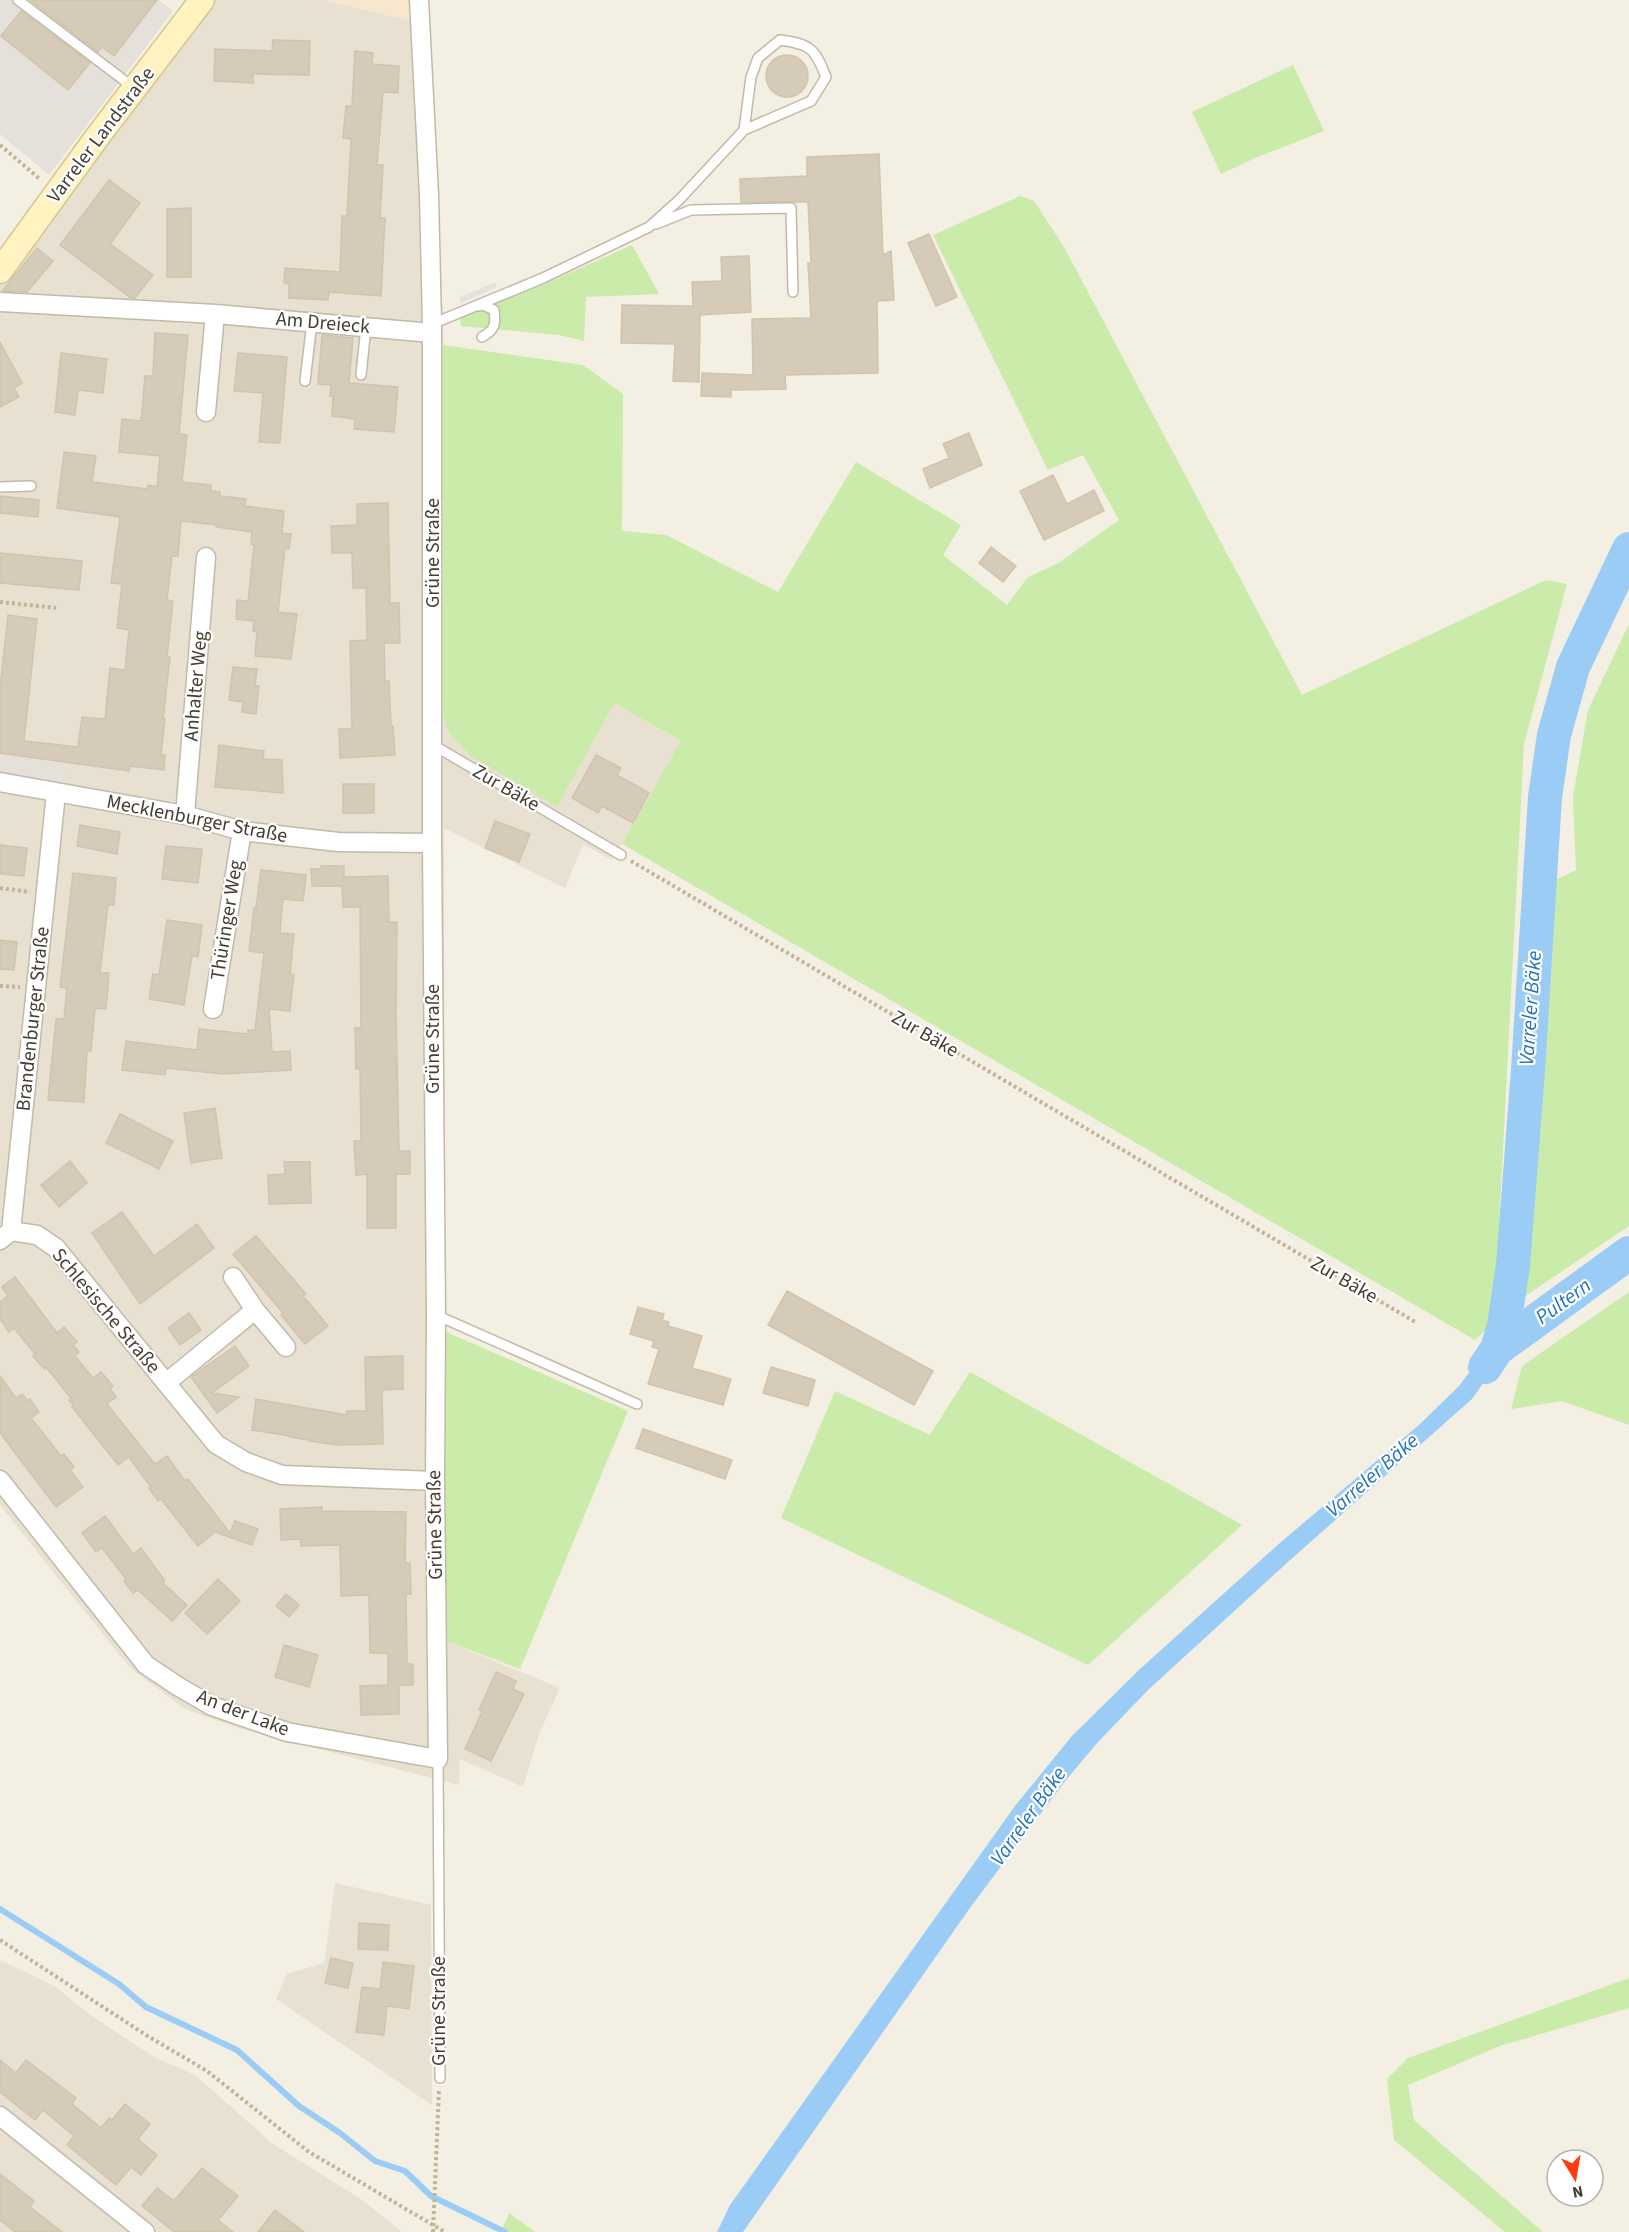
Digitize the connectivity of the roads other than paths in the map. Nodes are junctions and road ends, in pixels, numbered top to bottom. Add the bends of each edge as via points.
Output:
1 (18, 0) edge
2 (202, 0) edge
3 (419, 0) edge
4 (137, 87) junction
5 (744, 130) junction
6 (649, 227) junction
7 (0, 271) edge
8 (793, 292) dead end
9 (0, 302) edge
10 (473, 306) junction
11 (215, 314) junction
12 (312, 322) junction
13 (366, 327) junction
14 (432, 328) junction
15 (483, 338) dead end
16 (361, 375) dead end
17 (305, 381) dead end
18 (206, 412) dead end
19 (31, 486) dead end
20 (0, 487) edge
21 (206, 557) dead end
22 (433, 745) junction
23 (0, 782) edge
24 (56, 793) junction
25 (185, 815) junction
26 (242, 831) junction
27 (432, 843) junction
28 (621, 855) road end
29 (213, 1009) dead end
30 (6, 1236) edge
31 (233, 1277) dead end
32 (255, 1310) junction
33 (436, 1315) junction
34 (286, 1347) dead end
35 (166, 1383) junction
36 (637, 1404) dead end
37 (0, 1480) edge
38 (435, 1481) junction
39 (438, 1759) junction
40 (440, 2078) road end
41 (0, 2116) edge
42 (145, 2232) edge

1 - 4 lane
2 - 4 main road, Varreler Landstraße
3 - 14 street, Grüne Straße
4 - 7 main road, Varreler Landstraße
5 - 5 lane via 751,77 758,58 780,40 802,43 818,56 826,77 811,101
5 - 6 lane
6 - 8 lane via 691,210 791,207
6 - 10 lane via 543,278
9 - 11 street, Am Dreieck
10 - 14 lane
10 - 15 lane via 494,310 496,323
11 - 12 street, Am Dreieck
11 - 18 street
12 - 13 street, Am Dreieck
12 - 17 lane
13 - 14 street, Am Dreieck
13 - 16 lane
14 - 22 street, Grüne Straße
19 - 20 lane
21 - 25 street, Anhalter Weg
22 - 27 street, Grüne Straße
22 - 28 lane, Zur Bäke
23 - 24 street, Mecklenburger Straße
24 - 25 street, Mecklenburger Straße
24 - 30 street, Brandenburger Straße
25 - 26 street, Mecklenburger Straße
26 - 27 street, Mecklenburger Straße via 338,842
26 - 29 street, Thüringer Weg
27 - 33 street, Grüne Straße
30 - 35 street, Schlesische Straße via 37,1235 56,1248
31 - 32 street
32 - 34 street
32 - 35 street, Schlesische Straße
33 - 36 lane
33 - 38 street, Grüne Straße
35 - 38 street, Schlesische Straße via 216,1444 246,1462 282,1475
37 - 39 street, An der Lake via 146,1665 179,1687 212,1706 287,1732
38 - 39 street, Grüne Straße
39 - 40 lane, Grüne Straße
41 - 42 street

